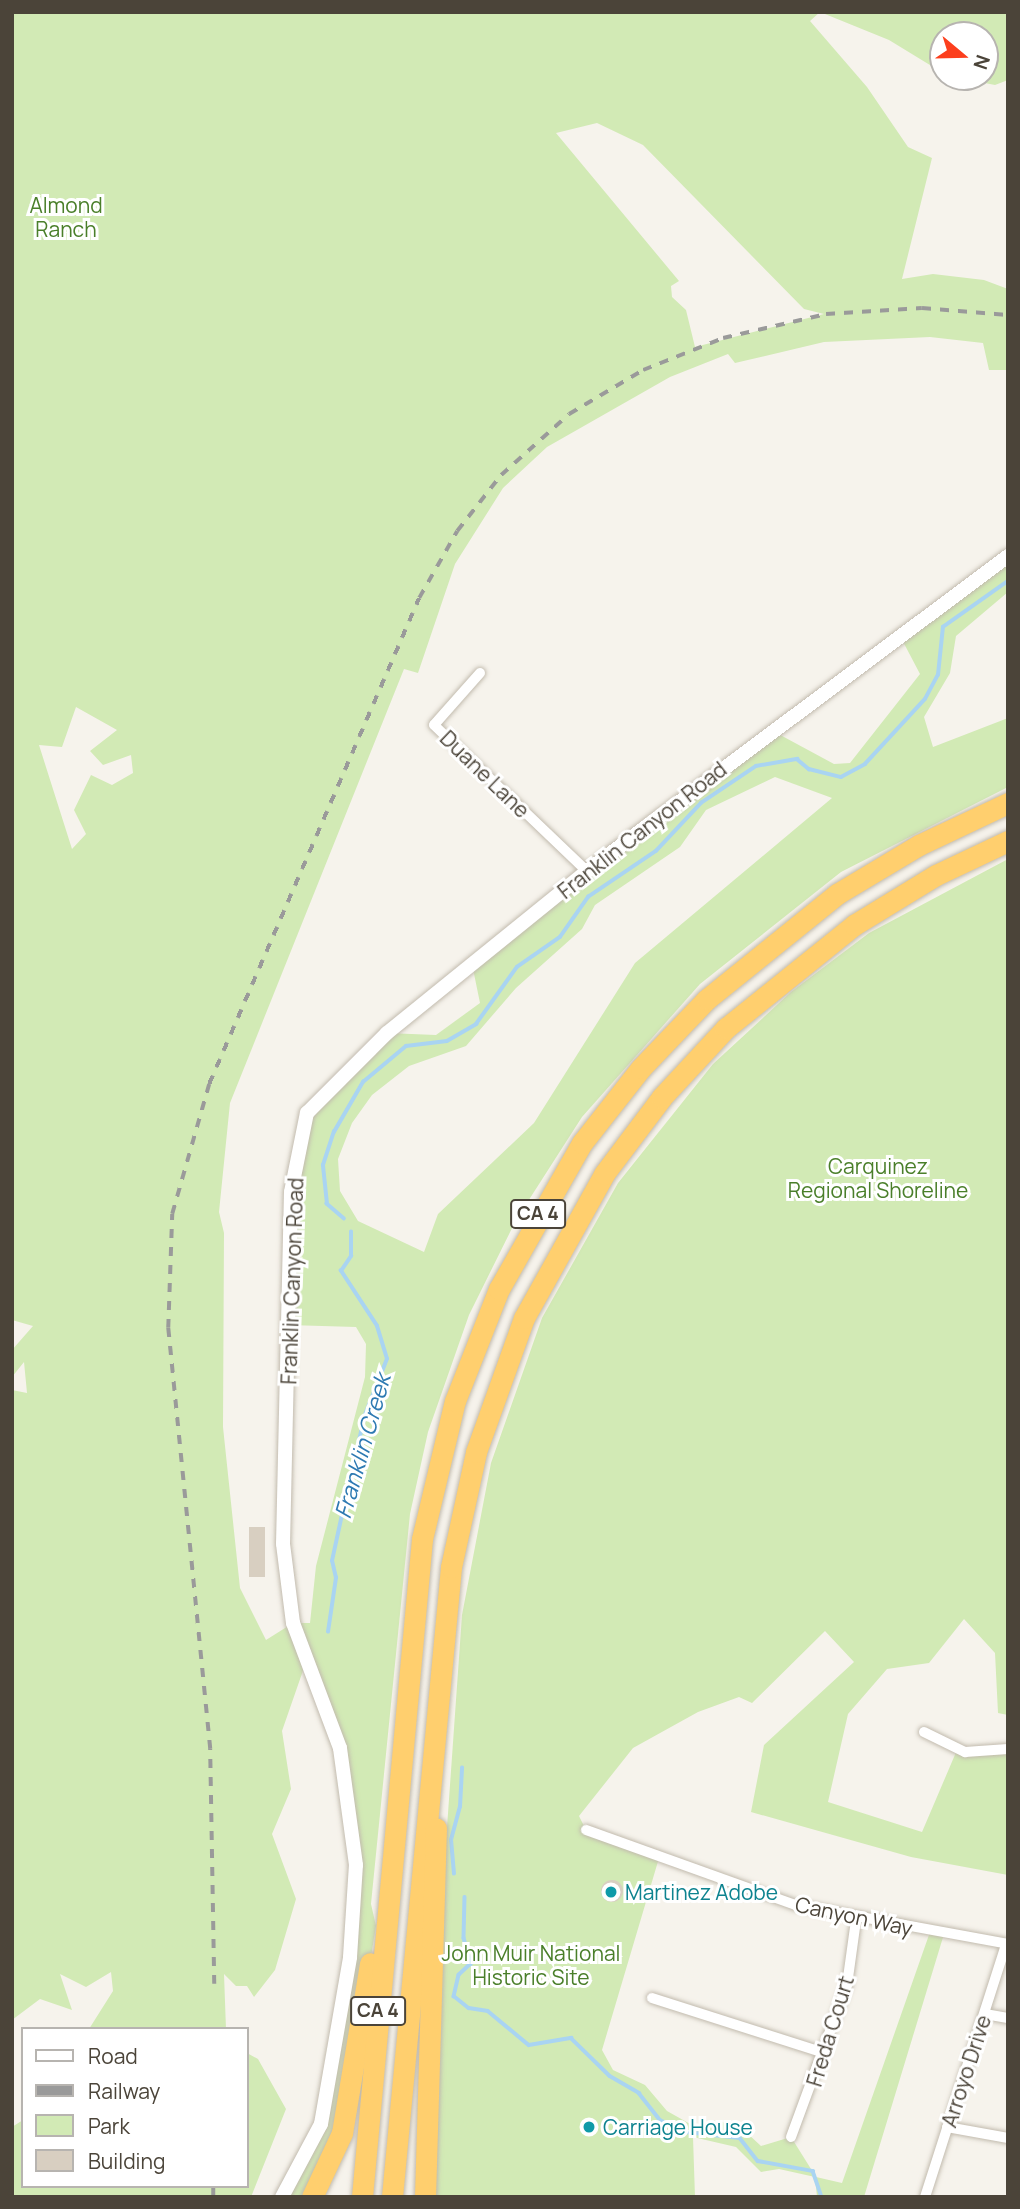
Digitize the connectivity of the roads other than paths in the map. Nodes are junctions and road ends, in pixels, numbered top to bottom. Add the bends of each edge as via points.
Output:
1 (1008, 556) edge
2 (480, 673) dead end
3 (1008, 803) edge
4 (1008, 841) edge
5 (587, 872) junction
6 (435, 1709) junction
7 (924, 1732) dead end
8 (1008, 1749) edge
9 (395, 1826) junction
10 (586, 1830) dead end
11 (856, 1920) junction
12 (1007, 1944) edge
13 (652, 1998) dead end
14 (985, 2014) junction
15 (1008, 2018) edge
16 (824, 2053) junction
17 (947, 2127) junction
18 (791, 2137) dead end
19 (1008, 2138) edge
20 (282, 2197) edge
21 (312, 2197) edge
22 (362, 2197) edge
23 (392, 2197) edge
24 (425, 2197) edge
25 (925, 2197) edge

1 - 5 street, Franklin Canyon Road
2 - 5 street, Duane Lane via 434,725
3 - 9 highway, CA 4 via 877,868 742,967 633,1077 543,1205 480,1333 436,1470 419,1564
4 - 6 highway, CA 4 via 895,899 779,981 677,1080 604,1174 534,1297 483,1430 455,1544
5 - 20 street, Franklin Canyon Road via 387,1033 307,1112 300,1141 291,1192 283,1544 293,1623 340,1748 356,1865 350,1957 321,2124
6 - 23 highway, CA 4
6 - 24 highway via 437,1885
7 - 8 street via 965,1752
9 - 21 highway via 342,2133
9 - 22 highway, CA 4
10 - 11 street, Canyon Way via 734,1886
11 - 12 street, Canyon Way
11 - 16 street, Freda Court via 847,1985
12 - 14 street, Arroyo Drive
13 - 16 street
14 - 15 street
14 - 17 street, Arroyo Drive
16 - 18 street, Freda Court
17 - 19 street
17 - 25 street, Arroyo Drive

